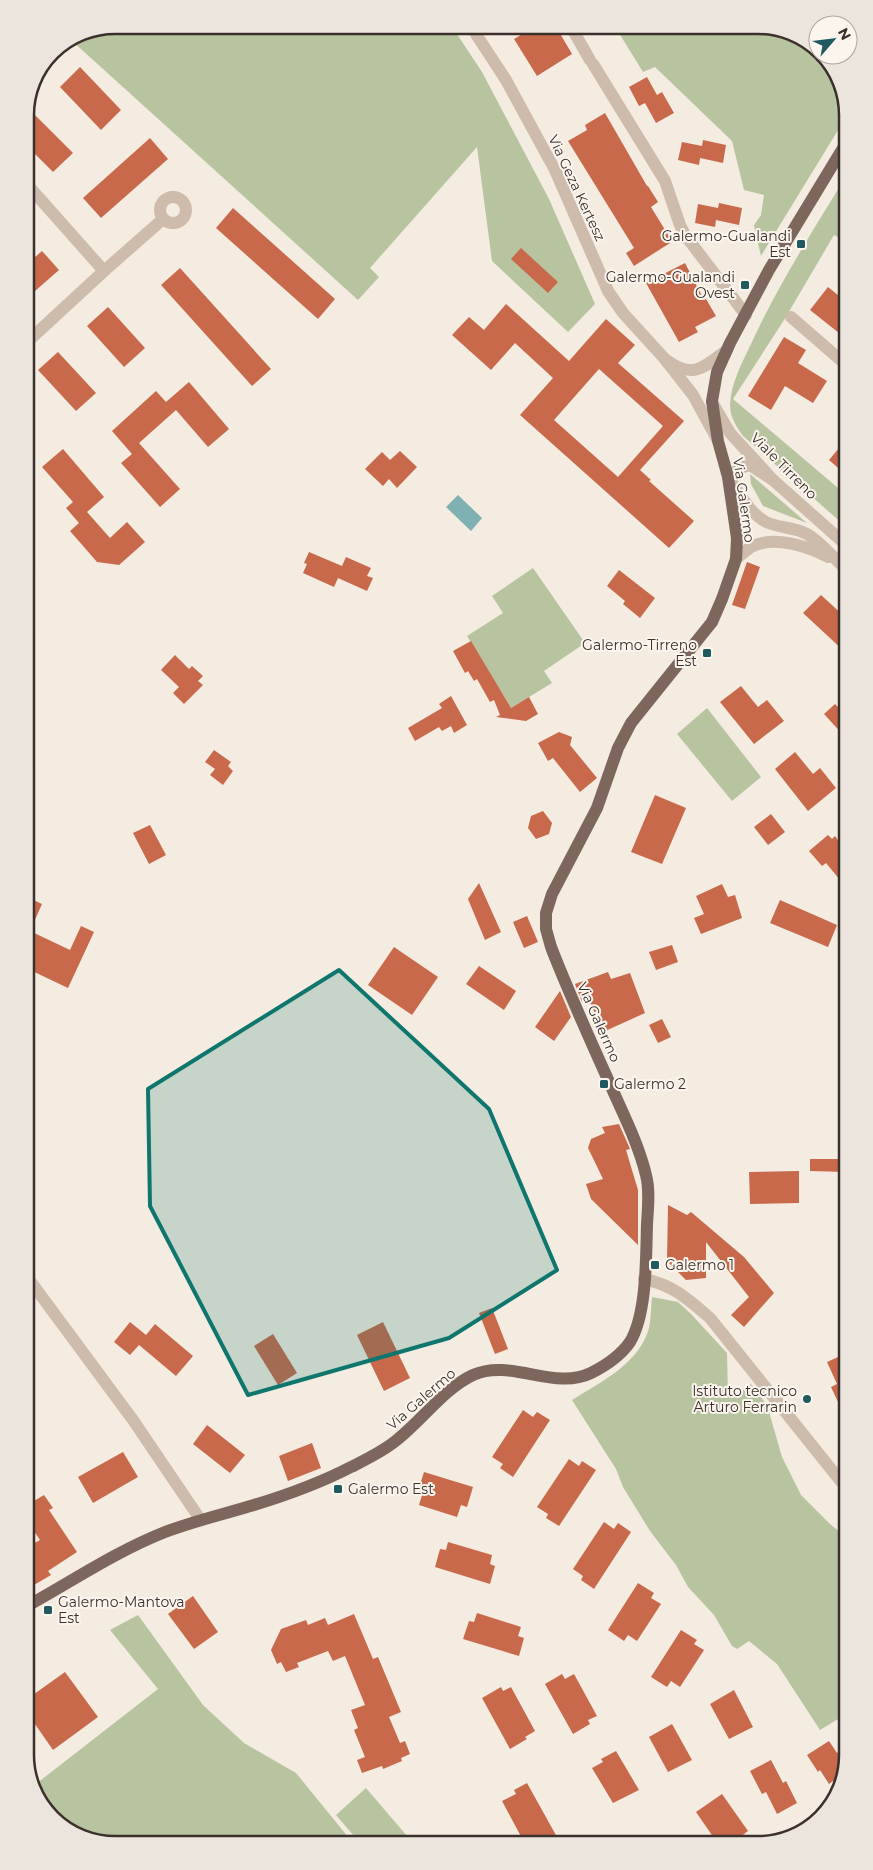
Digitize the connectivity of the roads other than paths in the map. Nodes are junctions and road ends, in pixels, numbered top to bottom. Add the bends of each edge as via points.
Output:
1 (476, 34) edge
2 (575, 34) edge
3 (839, 155) edge
4 (34, 192) edge
5 (163, 219) dead end
6 (104, 271) junction
7 (746, 314) junction
8 (790, 317) dead end
9 (34, 336) edge
10 (727, 350) junction
11 (664, 358) junction
12 (839, 359) edge
13 (712, 401) junction
14 (718, 441) junction
15 (728, 477) junction
16 (773, 480) junction
17 (839, 539) edge
18 (736, 559) junction
19 (839, 563) edge
20 (839, 564) edge
21 (644, 1279) junction
22 (34, 1286) edge
23 (839, 1479) edge
24 (200, 1519) junction
25 (34, 1602) edge

1 - 11 street, Via Geza Kertesz via 506,80 555,170 608,291
2 - 7 street via 666,181 686,235
3 - 7 main road, Via Galermo
4 - 6 street
5 - 6 street
6 - 9 street
7 - 10 main road, Via Galermo
8 - 12 street
10 - 11 street via 707,365 691,371
10 - 13 main road, Via Galermo via 717,372
11 - 14 street, Via Geza Kertesz via 693,395
13 - 14 main road, Via Galermo
13 - 16 street, Viale Tirreno via 730,433
14 - 15 main road, Via Galermo
15 - 16 street via 750,465
15 - 18 main road, Via Galermo via 737,538
15 - 19 street via 758,516 767,522 807,534
16 - 17 street, Viale Tirreno
18 - 20 street via 750,548 773,542 803,547
18 - 21 main road, Via Galermo via 712,622 631,723 618,748 597,808 552,894 546,913 551,947 634,1140 647,1178
21 - 23 street via 660,1282 684,1295 710,1318
21 - 24 main road, Via Galermo via 636,1330 617,1356 590,1374 560,1378 489,1370 472,1376 443,1397 392,1444 351,1468 283,1496
22 - 24 street via 133,1420
24 - 25 main road, Via Galermo via 126,1550

